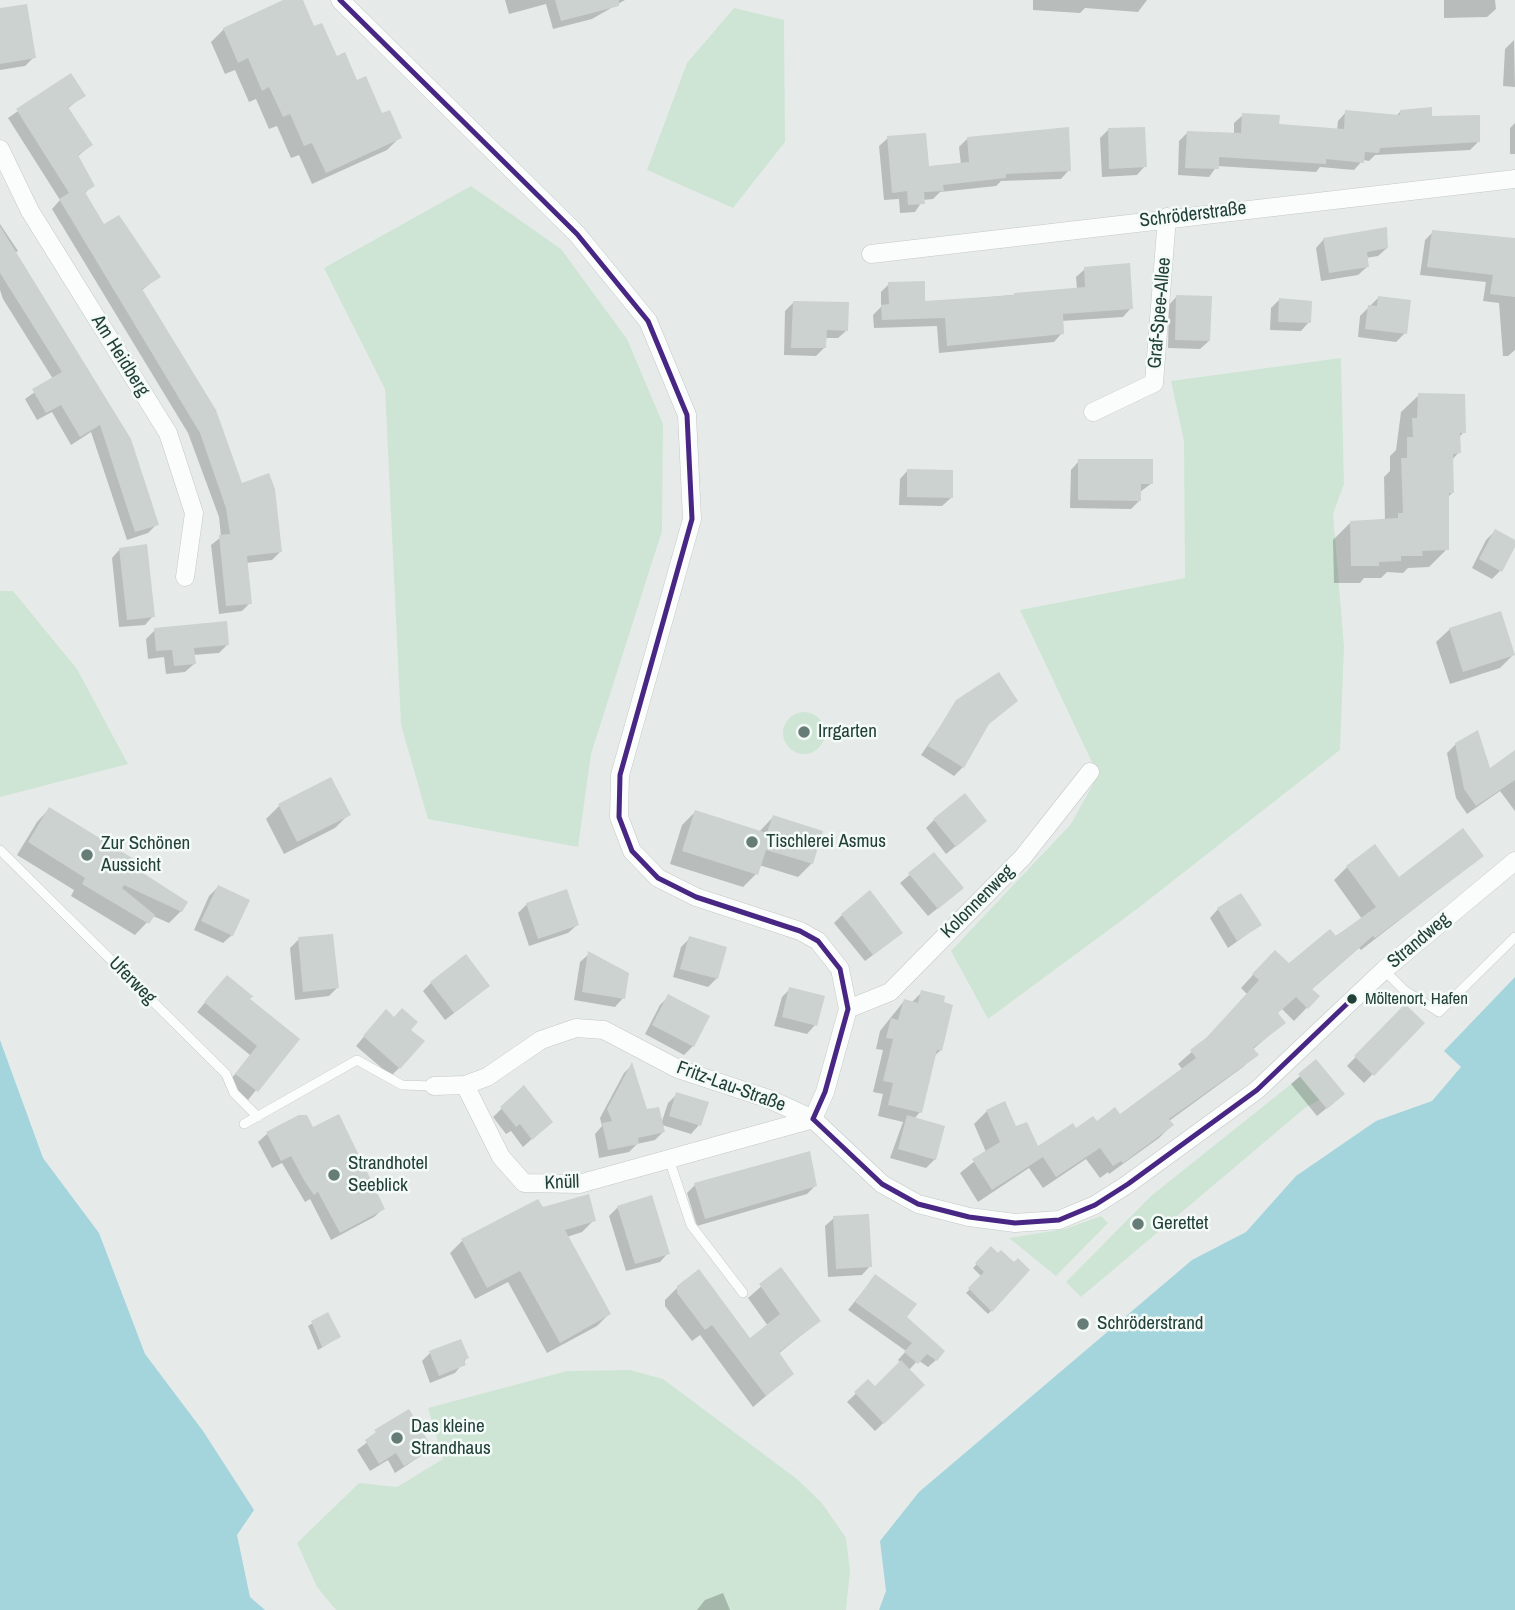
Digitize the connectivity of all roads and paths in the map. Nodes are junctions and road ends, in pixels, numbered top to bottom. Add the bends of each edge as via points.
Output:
1 (340, 0) edge
2 (0, 149) edge
3 (1515, 179) edge
4 (1167, 217) junction
5 (871, 254) dead end
6 (1093, 412) dead end
7 (185, 578) dead end
8 (1090, 772) dead end
9 (0, 850) edge
10 (1515, 861) edge
11 (1515, 937) edge
12 (1384, 970) junction
13 (848, 1009) junction
14 (465, 1085) junction
15 (434, 1086) joint
16 (258, 1117) junction
17 (813, 1119) junction
18 (244, 1124) dead end
19 (670, 1159) junction
20 (1015, 1223) joint
21 (743, 1293) dead end

1 - 13 street via 577,234 648,321 687,415 692,519 620,775 619,817 632,851 658,878 696,897 818,941 840,969
2 - 7 street, Am Heidberg via 30,211 168,433 194,513
3 - 4 street, Schröderstraße
4 - 5 street, Schröderstraße
4 - 6 street, Graf-Spee-Allee via 1154,383
8 - 13 street, Kolonnenweg via 1023,857 890,992
9 - 16 lane, Uferweg via 226,1074 234,1093
10 - 12 street, Strandweg
11 - 12 lane via 1439,1012 1404,990
12 - 20 street, Strandweg via 1257,1090 1128,1184 1059,1220
13 - 17 street via 825,1093
14 - 15 street, Fritz-Lau-Straße
14 - 17 street, Fritz-Lau-Straße via 488,1077 541,1040 576,1028 604,1030 678,1069
14 - 19 street, Knüll via 500,1157 524,1183 579,1184
15 - 16 lane via 402,1085 357,1060
16 - 18 lane
17 - 19 street, Knüll
17 - 20 street, Fritz-Lau-Straße via 882,1184 918,1204
19 - 21 lane via 691,1225

